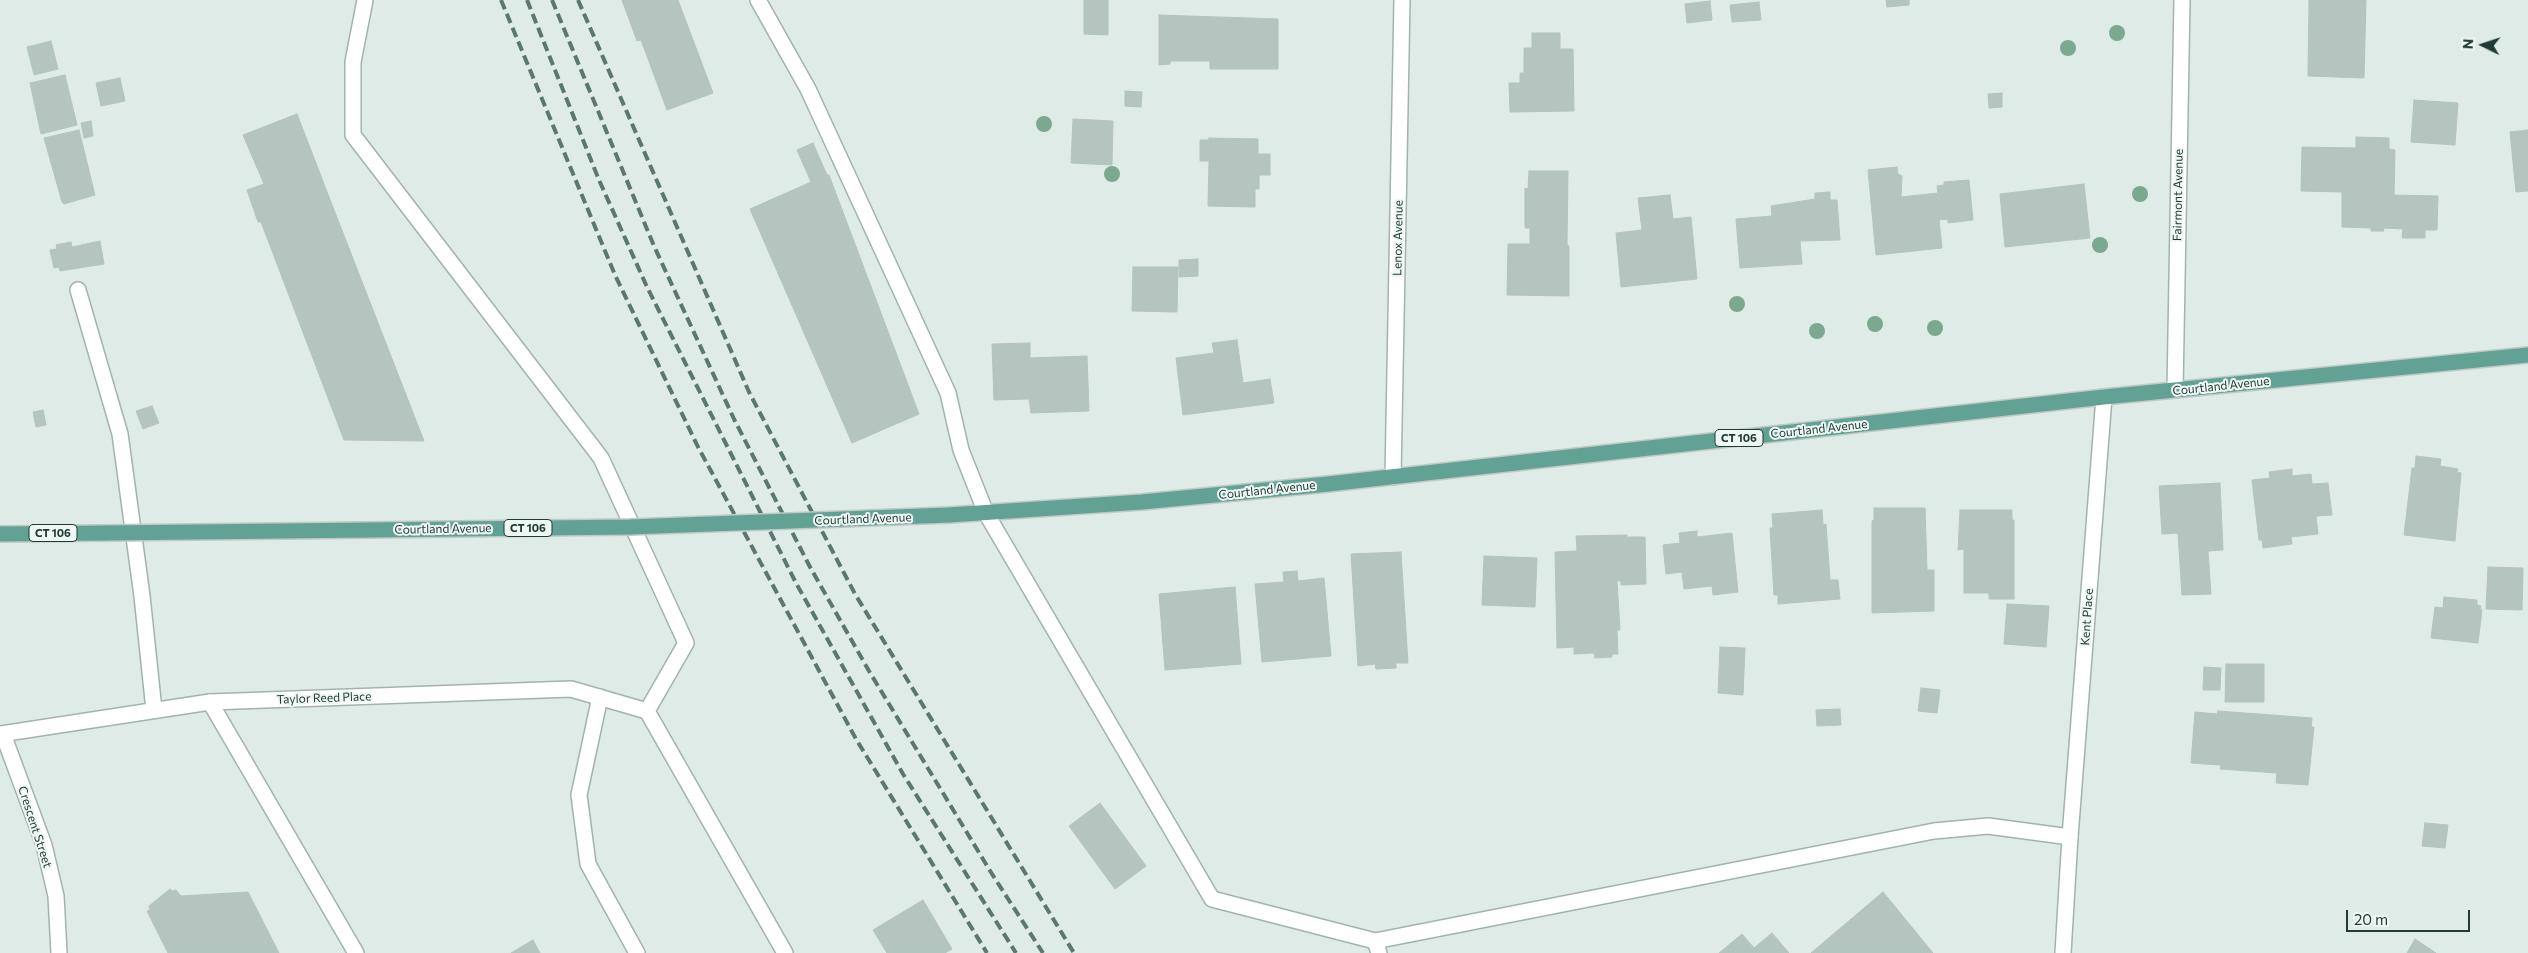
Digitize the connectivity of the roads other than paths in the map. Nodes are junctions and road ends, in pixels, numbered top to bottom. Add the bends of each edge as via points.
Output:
1 (365, 0) edge
2 (758, 0) edge
3 (1402, 0) edge
4 (2182, 0) edge
5 (78, 290) dead end
6 (2528, 355) edge
7 (2176, 390) junction
8 (2104, 397) junction
9 (1393, 477) junction
10 (986, 513) junction
11 (0, 534) edge
12 (600, 697) junction
13 (210, 702) junction
14 (154, 710) junction
15 (647, 711) junction
16 (1, 734) edge
17 (2070, 837) junction
18 (1377, 947) edge
19 (59, 953) edge
20 (356, 953) edge
21 (637, 953) edge
22 (785, 953) edge
23 (2063, 953) edge

1 - 15 street via 353,62 354,135 601,458 686,643
2 - 10 street via 808,89 944,384 961,450
3 - 9 street, Lenox Avenue
4 - 7 street, Fairmont Avenue
5 - 14 street via 120,434
6 - 7 main road, Courtland Avenue / CT 106
7 - 8 main road, Courtland Avenue / CT 106
8 - 9 main road, Courtland Avenue / CT 106
8 - 17 street, Kent Place
9 - 10 main road, Courtland Avenue / CT 106 via 1142,502
10 - 11 main road, Courtland Avenue / CT 106, bridge via 630,527
10 - 18 street via 1212,899
12 - 13 street, Taylor Reed Place via 571,689
12 - 15 street, Taylor Reed Place
12 - 21 street via 579,795 588,864
13 - 14 street, Taylor Reed Place
13 - 20 street
14 - 16 street, Taylor Reed Place
15 - 22 street
16 - 19 street, Crescent Street via 44,845 56,896
17 - 18 street via 1988,826 1934,831
17 - 23 street, Kent Place

